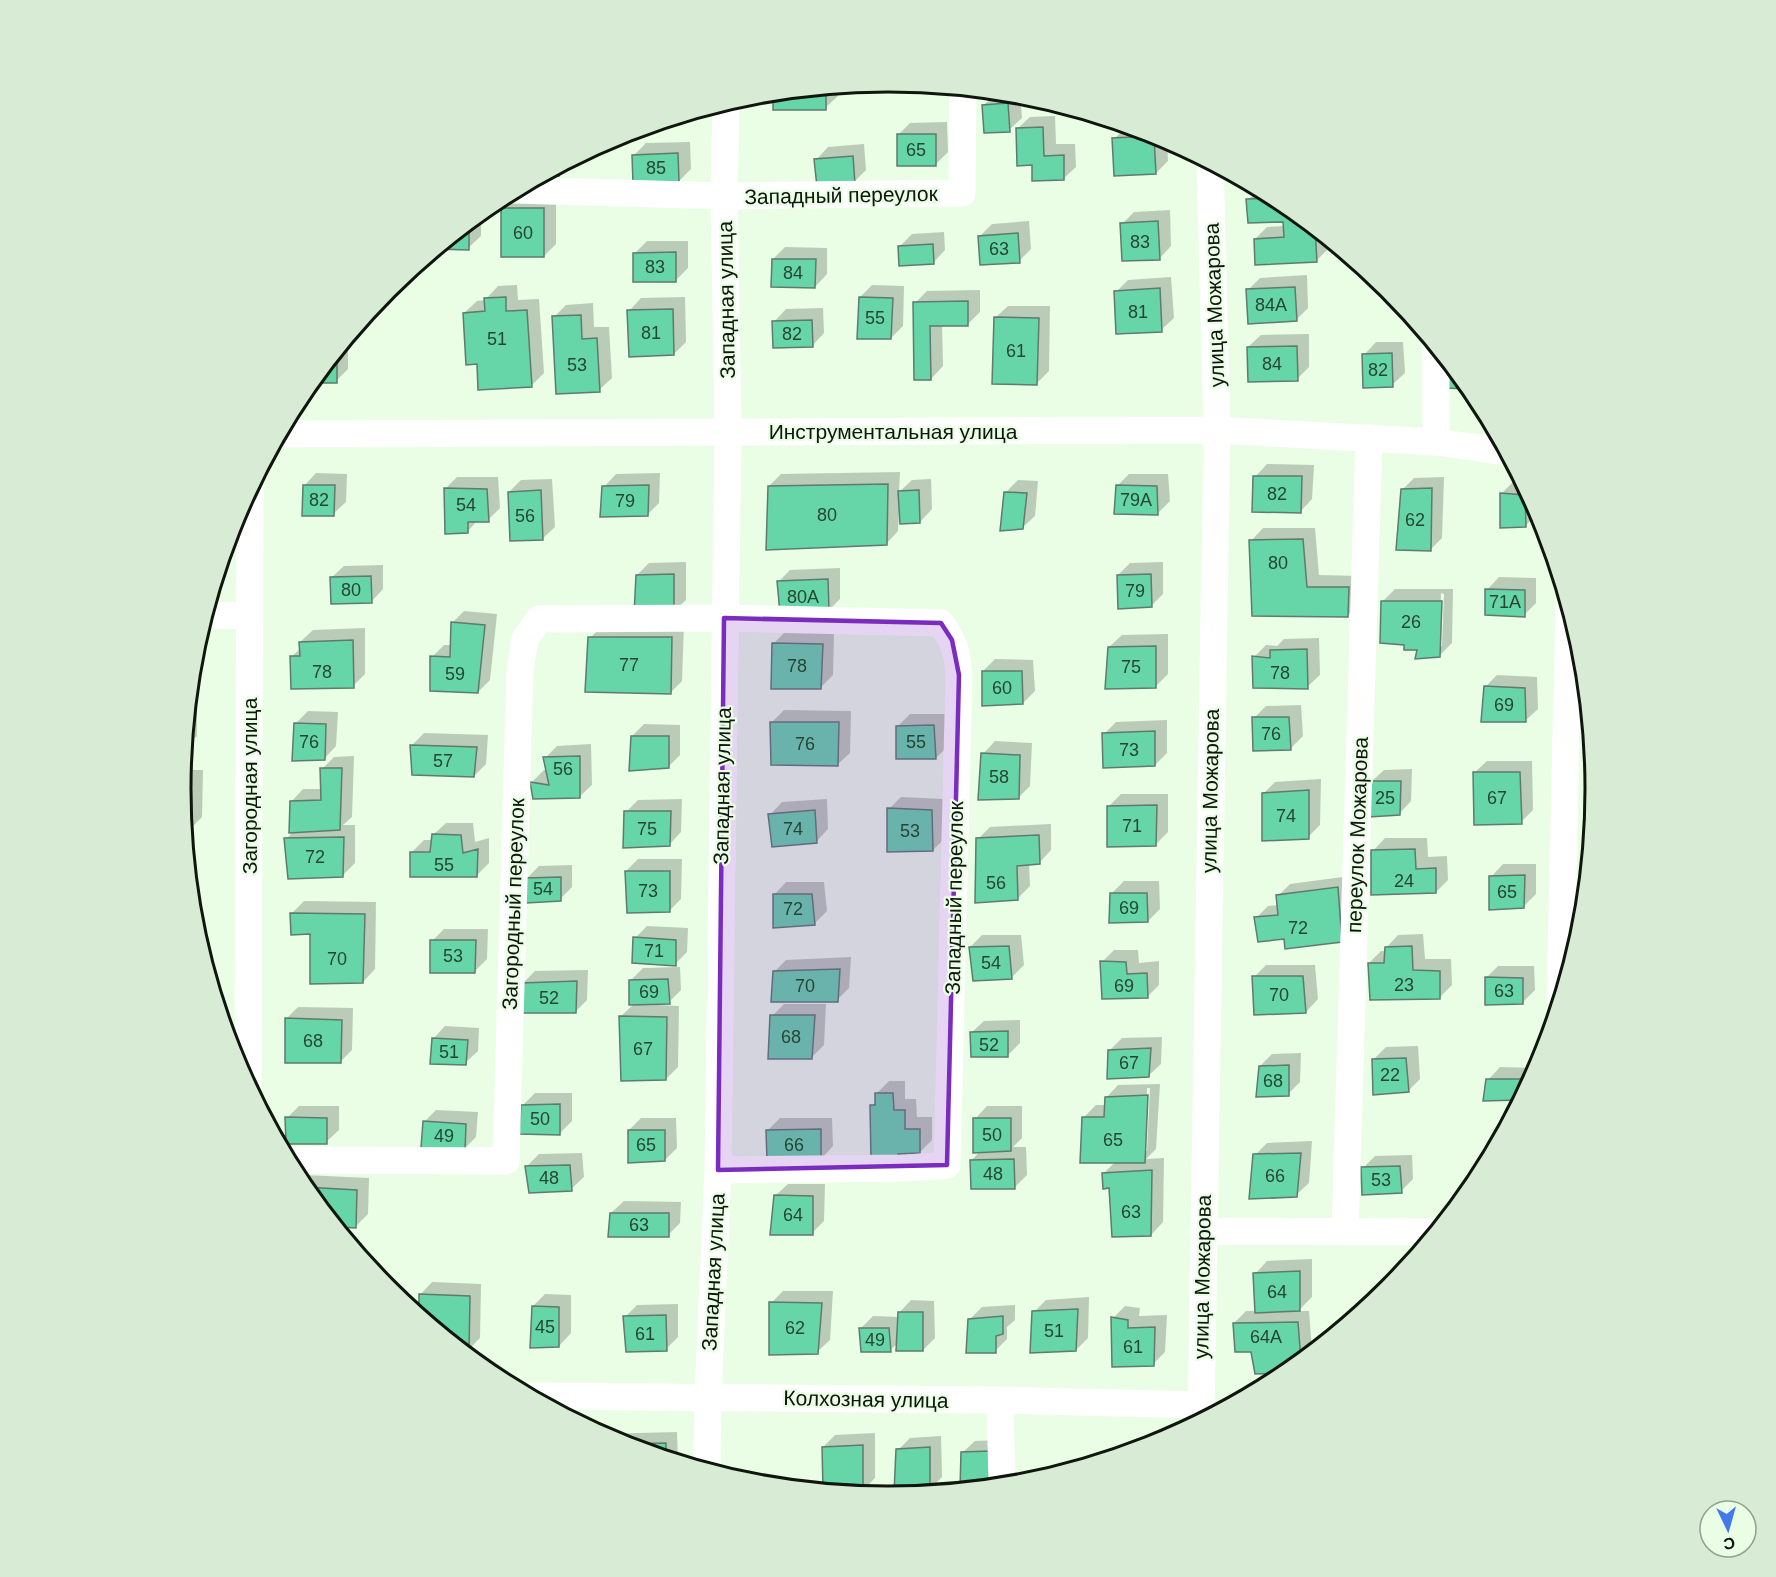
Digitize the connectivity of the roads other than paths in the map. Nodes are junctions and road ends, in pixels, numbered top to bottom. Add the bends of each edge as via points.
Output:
1 (963, 96) edge
2 (726, 111) edge
3 (1210, 171) edge
4 (530, 190) edge
5 (724, 196) junction
6 (1436, 358) edge
7 (1217, 430) junction
8 (728, 431) junction
9 (288, 434) edge
10 (1369, 438) junction
11 (1436, 442) junction
12 (1498, 451) edge
13 (250, 509) edge
14 (213, 615) edge
15 (250, 616) junction
16 (724, 618) junction
17 (1568, 638) edge
18 (1561, 970) edge
19 (248, 1064) edge
20 (298, 1160) edge
21 (718, 1170) junction
22 (1203, 1231) junction
23 (1344, 1232) junction
24 (1425, 1232) edge
25 (547, 1396) edge
26 (708, 1397) junction
27 (1000, 1400) junction
28 (1200, 1412) edge
29 (1201, 1412) edge
30 (707, 1462) edge
31 (1002, 1476) edge

1 - 5 street, Западный переулок via 962,193
2 - 5 street, Западная улица
3 - 7 street, улица Можарова
4 - 5 street
5 - 8 street, Западная улица
6 - 11 street
7 - 8 street, Инструментальная улица
7 - 10 street, Инструментальная улица
7 - 22 street, улица Можарова
8 - 9 street, Инструментальная улица
8 - 16 street, Западная улица
10 - 11 street, Инструментальная улица
10 - 23 street, переулок Можарова
11 - 12 street, Инструментальная улица
13 - 15 street, Загородная улица
14 - 15 street
15 - 19 street, Загородная улица
16 - 20 street, Загородный переулок via 538,619 525,639 520,670 506,1161
16 - 21 street, Западная улица
16 - 21 street, Западный переулок via 941,623 958,657 959,675 947,1165
17 - 18 street
21 - 26 street, Западная улица
22 - 23 street
22 - 29 street, улица Можарова
23 - 24 street
25 - 26 street, Колхозная улица
26 - 27 street, Колхозная улица
26 - 30 street, Западная улица
27 - 28 street, Колхозная улица
27 - 31 street

